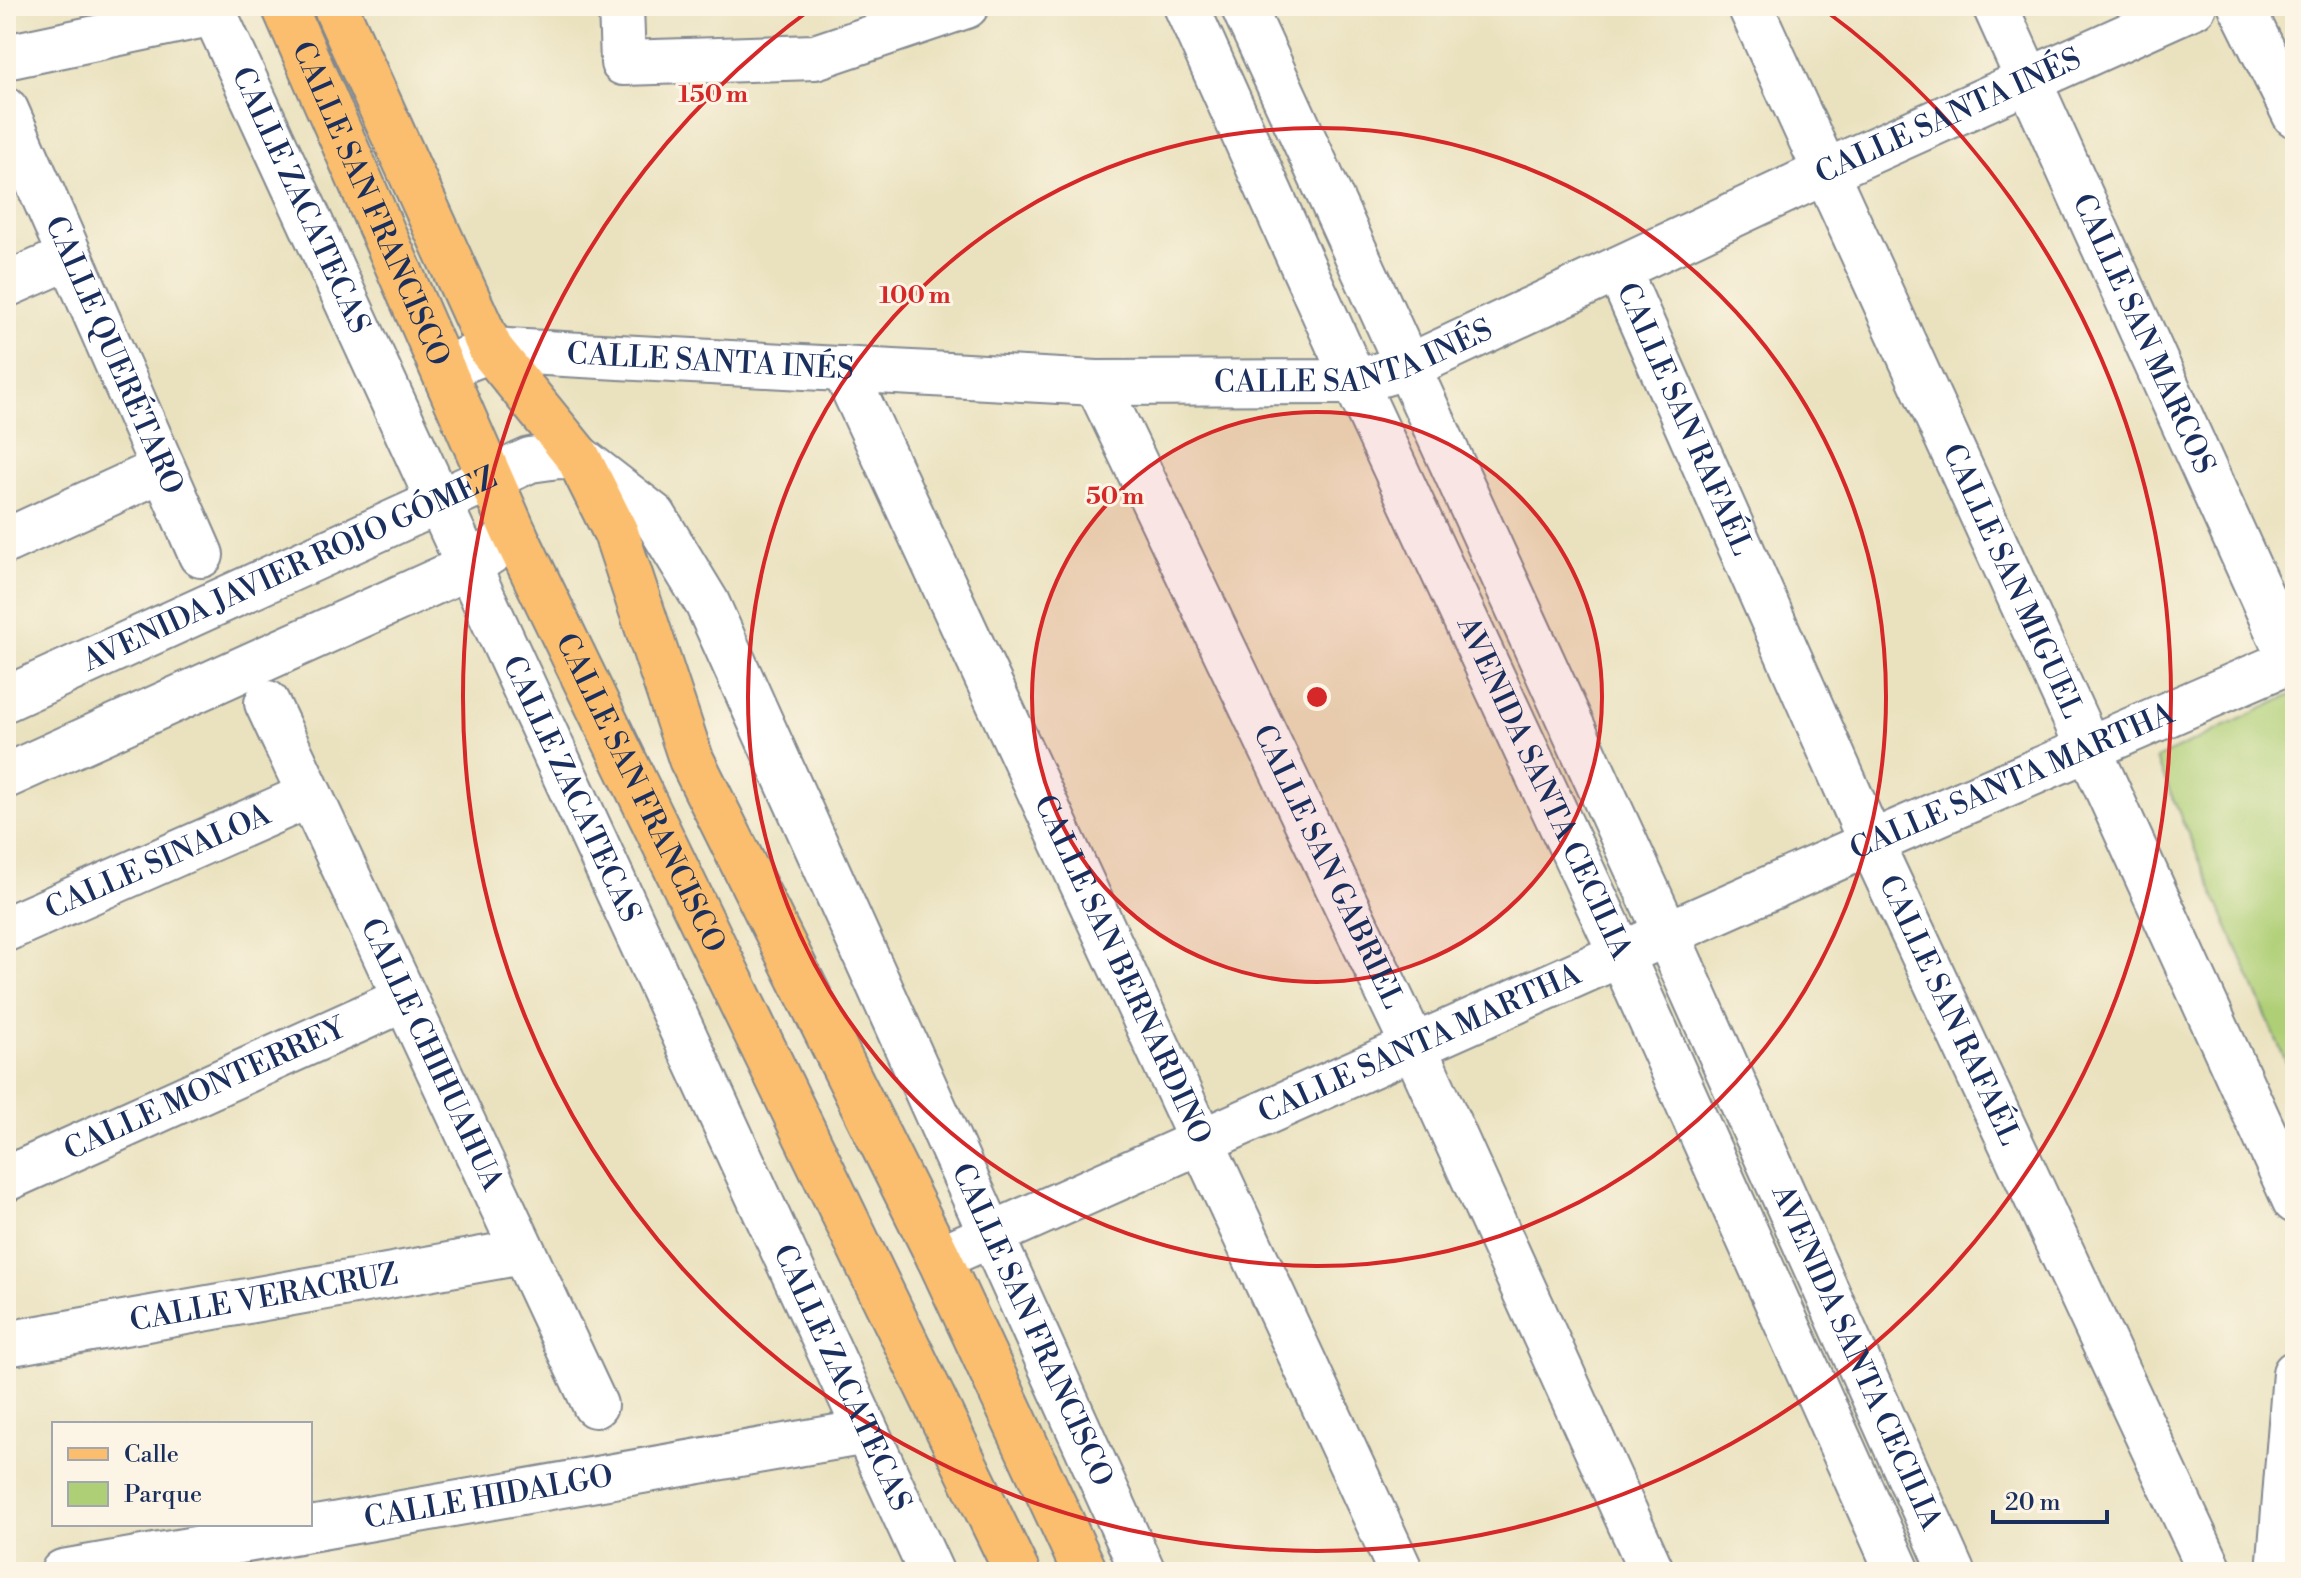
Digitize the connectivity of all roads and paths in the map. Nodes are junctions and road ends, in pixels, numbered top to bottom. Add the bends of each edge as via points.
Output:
1 (284, 6) edge
2 (335, 6) edge
3 (621, 6) edge
4 (966, 6) edge
5 (1186, 6) edge
6 (1243, 6) edge
7 (1750, 6) edge
8 (1995, 6) edge
9 (2194, 6) edge
10 (2241, 6) edge
11 (212, 10) edge
12 (6, 57) edge
13 (2028, 81) junction
14 (6, 110) edge
15 (2295, 115) edge
16 (1825, 172) junction
17 (70, 257) junction
18 (1618, 269) junction
19 (6, 285) edge
20 (491, 350) junction
21 (1410, 366) junction
22 (444, 368) junction
23 (844, 369) junction
24 (1355, 382) junction
25 (1097, 383) junction
26 (578, 457) junction
27 (163, 469) junction
28 (492, 479) junction
29 (438, 500) junction
30 (515, 535) junction
31 (6, 541) edge
32 (201, 555) dead end
33 (468, 567) junction
34 (2293, 660) edge
35 (6, 699) edge
36 (267, 703) dead end
37 (2090, 750) junction
38 (6, 776) edge
39 (310, 795) junction
40 (1871, 843) junction
41 (6, 929) edge
42 (1667, 934) junction
43 (1622, 956) junction
44 (405, 999) junction
45 (1415, 1049) junction
46 (1202, 1141) junction
47 (6, 1179) edge
48 (2295, 1201) edge
49 (991, 1235) junction
50 (522, 1252) junction
51 (939, 1258) junction
52 (6, 1344) edge
53 (2295, 1373) edge
54 (1062, 1392) junction
55 (595, 1405) dead end
56 (1012, 1414) junction
57 (866, 1432) junction
58 (63, 1572) edge
59 (931, 1572) edge
60 (1017, 1572) edge
61 (1085, 1572) edge
62 (1143, 1572) edge
63 (1401, 1572) edge
64 (1652, 1572) edge
65 (1898, 1572) edge
66 (1952, 1572) edge
67 (2211, 1572) edge
68 (2279, 1572) edge

1 - 22 main road, CALLE SAN FRANCISCO
2 - 20 main road, CALLE SAN FRANCISCO
3 - 4 street via 623,63 815,57
5 - 24 street, AVENIDA SANTA CECILIA
6 - 21 street, AVENIDA SANTA CECILIA
7 - 16 street, CALLE SAN MIGUEL
8 - 13 street, CALLE SAN MARCOS
9 - 13 street, CALLE SANTA INÉS
10 - 15 street
11 - 12 street
11 - 29 street, CALLE ZACATECAS
13 - 16 street, CALLE SANTA INÉS
13 - 34 street, CALLE SAN MARCOS
14 - 17 street, CALLE QUERÉTARO
16 - 18 street, CALLE SANTA INÉS
16 - 37 street, CALLE SAN MIGUEL
17 - 19 street
17 - 27 street, CALLE QUERÉTARO
18 - 21 street, CALLE SANTA INÉS
18 - 40 street, CALLE SAN RAFAÉL
20 - 22 street, CALLE SANTA INÉS
20 - 23 street, CALLE SANTA INÉS
20 - 26 main road, CALLE SAN FRANCISCO
21 - 24 street, CALLE SANTA INÉS
21 - 42 street, AVENIDA SANTA CECILIA
22 - 28 main road, CALLE SAN FRANCISCO
23 - 25 street, CALLE SANTA INÉS
23 - 46 street, CALLE SAN BERNARDINO
24 - 25 street, CALLE SANTA INÉS
24 - 43 street, AVENIDA SANTA CECILIA
25 - 45 street, CALLE SAN GABRIEL
26 - 28 street, AVENIDA JAVIER ROJO GÓMEZ via 530,460
26 - 49 street, CALLE SAN FRANCISCO via 654,516 707,603
26 - 51 main road, CALLE SAN FRANCISCO via 616,533 691,759
27 - 31 street
27 - 32 street, CALLE QUERÉTARO
28 - 29 street, AVENIDA JAVIER ROJO GÓMEZ
28 - 30 main road, CALLE SAN FRANCISCO
29 - 33 street, CALLE ZACATECAS
29 - 35 street, AVENIDA JAVIER ROJO GÓMEZ
30 - 33 street, AVENIDA JAVIER ROJO GÓMEZ
30 - 60 main road, CALLE SAN FRANCISCO
33 - 38 street, AVENIDA JAVIER ROJO GÓMEZ
33 - 57 street, CALLE ZACATECAS
34 - 37 street, CALLE SANTA MARTHA
36 - 39 street, CALLE CHIHUAHUA
37 - 40 street, CALLE SANTA MARTHA
37 - 48 street, CALLE SAN MIGUEL
39 - 41 street, CALLE SINALOA
39 - 44 street, CALLE CHIHUAHUA
40 - 42 street, CALLE SANTA MARTHA
40 - 67 street, CALLE SAN RAFAÉL
42 - 43 street, CALLE SANTA MARTHA
42 - 66 street, AVENIDA SANTA CECILIA
43 - 45 street, CALLE SANTA MARTHA
43 - 65 street, AVENIDA SANTA CECILIA
44 - 47 street, CALLE MONTERREY
44 - 50 street, CALLE CHIHUAHUA
45 - 46 street, CALLE SANTA MARTHA
45 - 64 street, CALLE SAN GABRIEL
46 - 49 street, CALLE SANTA MARTHA
46 - 63 street, CALLE SAN BERNARDINO
49 - 51 street, CALLE SANTA MARTHA
49 - 54 street, CALLE SAN FRANCISCO
50 - 52 street, CALLE VERACRUZ
50 - 55 street, CALLE CHIHUAHUA
51 - 56 main road, CALLE SAN FRANCISCO
53 - 68 street
54 - 56 street
54 - 62 street, CALLE SAN FRANCISCO
56 - 61 main road, CALLE SAN FRANCISCO
57 - 58 street, CALLE HIDALGO
57 - 59 street, CALLE ZACATECAS

